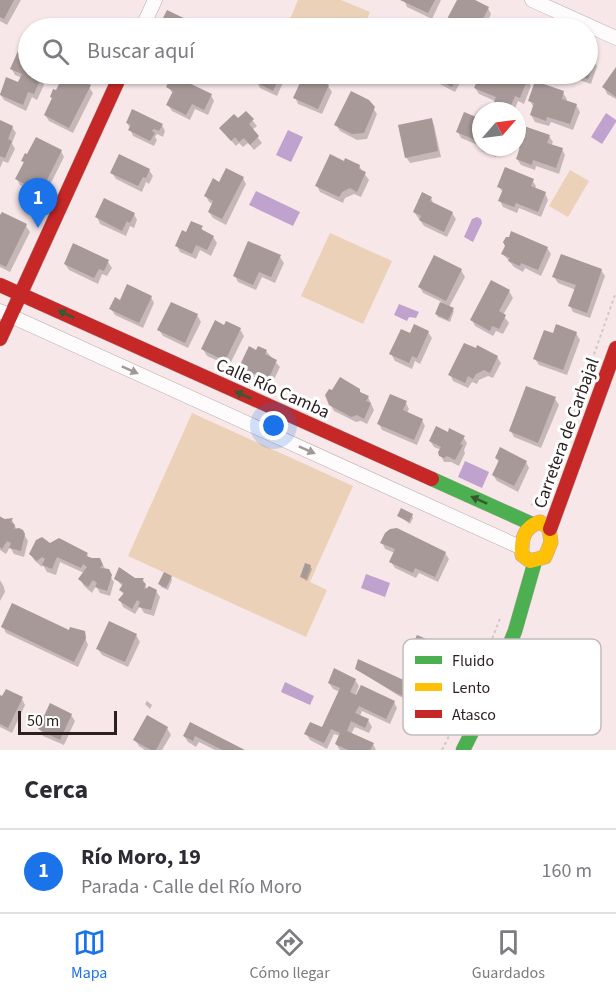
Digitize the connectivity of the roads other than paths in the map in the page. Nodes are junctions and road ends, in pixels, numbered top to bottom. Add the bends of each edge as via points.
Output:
1 (155, 0) edge
2 (532, 0) edge
3 (147, 18) edge
4 (572, 18) edge
5 (598, 30) edge
6 (616, 38) edge
7 (116, 84) edge
8 (0, 285) edge
9 (21, 294) junction
10 (5, 313) edge
11 (0, 339) edge
12 (616, 348) edge
13 (532, 524) junction
14 (550, 529) junction
15 (522, 548) junction
16 (535, 561) junction
17 (512, 639) edge
18 (470, 735) edge
19 (463, 750) edge

1 - 3 street
2 - 4 street
5 - 6 street
7 - 9 street
8 - 9 street, Calle Río Camba
9 - 10 street
13 -> 9 street, Calle Río Camba
10 - 11 street
10 -> 15 street
12 - 14 street, Carretera de Carbajal
13 - 14 street via 545,523
13 - 15 street via 524,535
14 - 16 street via 548,550
15 - 16 street via 525,558
16 - 17 street
18 - 19 street

